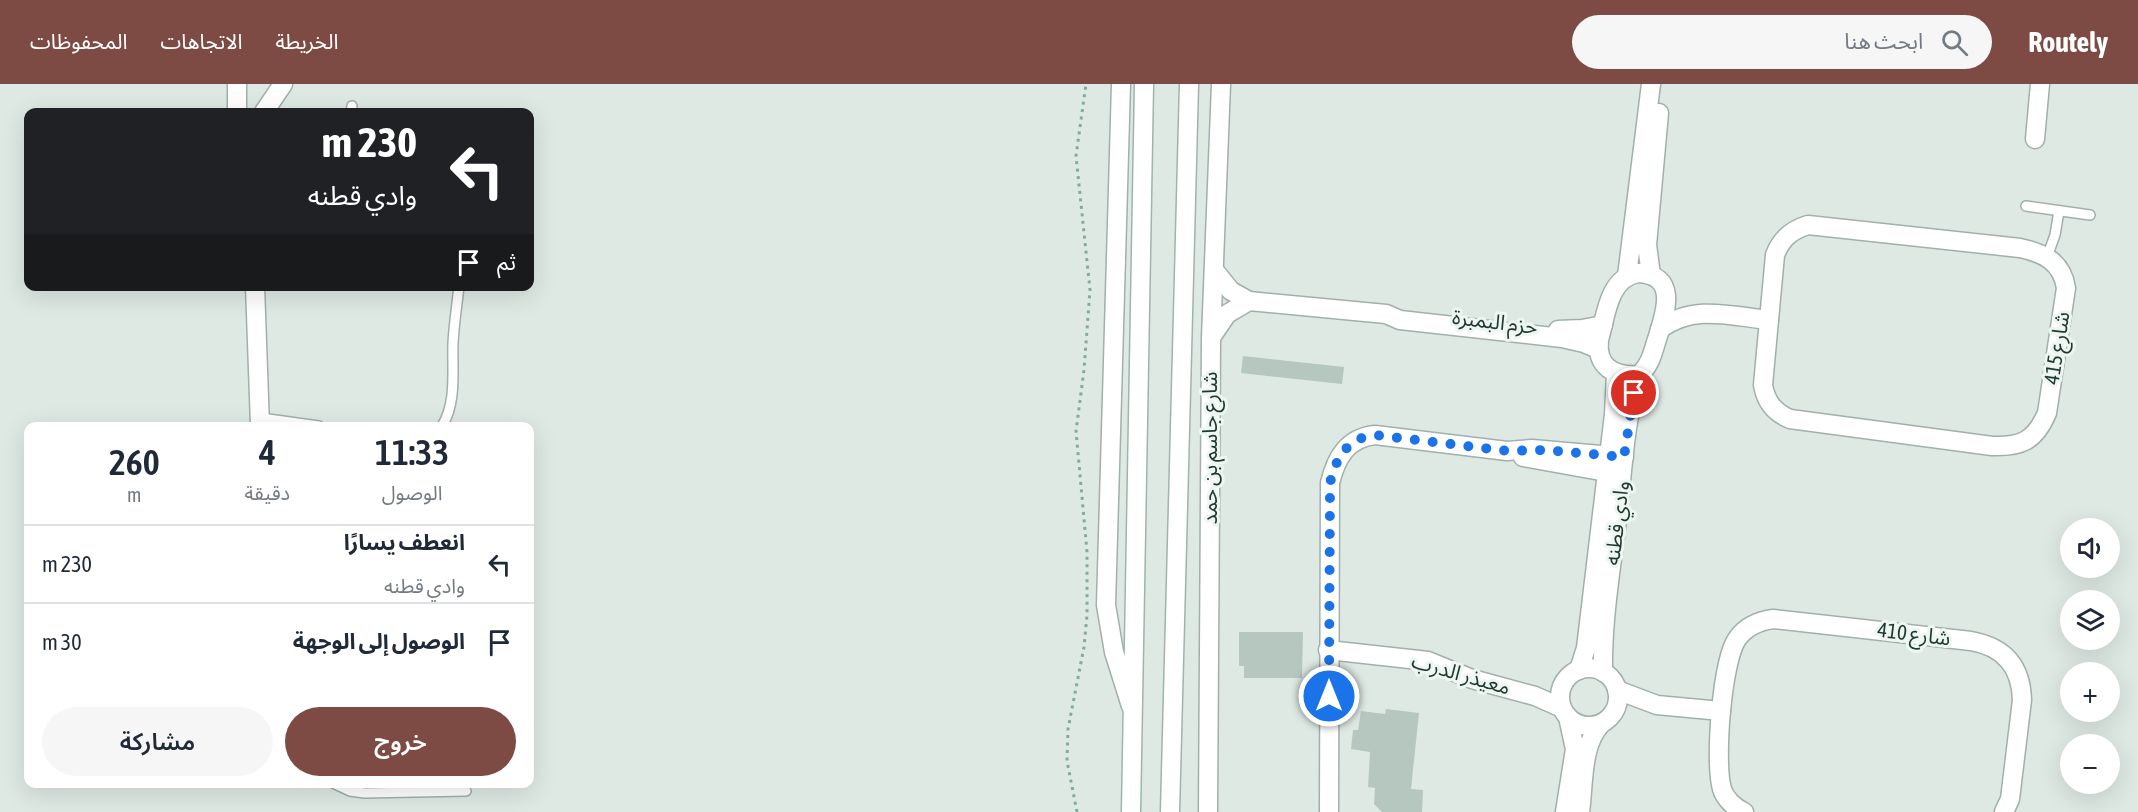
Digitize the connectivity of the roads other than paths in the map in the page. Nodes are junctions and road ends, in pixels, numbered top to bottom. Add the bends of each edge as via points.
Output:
1 (237, 84) edge
2 (283, 84) edge
3 (1144, 84) edge
4 (1189, 84) edge
5 (1221, 84) edge
6 (1651, 84) edge
7 (1662, 84) edge
8 (2040, 84) edge
9 (1118, 89) edge
10 (237, 108) edge
11 (267, 108) edge
12 (2035, 139) dead end
13 (2026, 207) dead end
14 (2059, 211) junction
15 (2090, 215) dead end
16 (2047, 256) junction
17 (1214, 270) junction
18 (1650, 275) junction
19 (1628, 276) junction
20 (255, 291) edge
21 (458, 291) edge
22 (1666, 292) junction
23 (1249, 301) junction
24 (1699, 313) junction
25 (1768, 320) junction
26 (1604, 325) junction
27 (1660, 329) junction
28 (1540, 332) junction
29 (1210, 338) junction
30 (1598, 349) junction
31 (1616, 374) junction
32 (1639, 375) junction
33 (261, 422) edge
34 (444, 422) edge
35 (1615, 465) junction
36 (1328, 650) junction
37 (1603, 672) junction
38 (1572, 676) junction
39 (1521, 691) junction
40 (1617, 699) junction
41 (1131, 706) junction
42 (1721, 711) junction
43 (1565, 712) junction
44 (1601, 724) junction
45 (344, 788) edge
46 (392, 788) edge
47 (466, 791) dead end
48 (392, 793) junction
49 (1131, 812) edge
50 (1170, 812) edge
51 (1208, 812) edge
52 (1329, 812) edge
53 (1564, 812) edge
54 (1580, 812) edge
55 (1744, 812) edge
56 (2004, 812) edge

1 - 10 street
2 - 11 street
3 - 41 street
4 - 50 street, شارع جاسم بن حمد
5 - 17 street, شارع جاسم بن حمد
6 - 19 street
7 - 18 street via 1647,245
8 - 12 street
9 - 41 street via 1106,605 1114,652
13 - 14 lane
14 - 15 lane
14 - 16 lane
16 - 25 street, شارع 415 via 2020,248 1808,225 1790,232 1778,246
16 - 25 street, شارع 415 via 2064,279 2065,298 2047,413 2041,428 2021,444 1992,446 1790,419 1780,414 1765,396
17 - 23 street via 1231,291
17 - 29 street, شارع جاسم بن حمد
18 - 19 street
18 - 22 street via 1660,281
19 - 26 street via 1616,286
20 - 33 street
21 - 34 lane via 453,387
22 - 24 street
22 - 27 street, وادي قطنه
23 - 28 street, حزم البمبرة via 1386,315 1400,311
23 - 29 street via 1227,314
24 - 25 street
24 - 27 street via 1674,320
26 - 28 street, حزم البمبرة
26 - 30 street
27 - 32 street, وادي قطنه via 1651,359
28 - 30 street, حزم البمبرة
29 - 51 street, شارع جاسم بن حمد
30 - 31 street via 1603,364
31 - 32 street
31 - 35 street, وادي قطنه
32 - 35 street, وادي قطنه
35 - 36 street via 1532,449 1508,451 1375,435 1353,441 1334,467 1330,483
35 - 37 street, وادي قطنه
35 - 38 street, وادي قطنه via 1586,648
36 - 39 street, معيذر الدرب via 1428,661 1472,679
36 - 52 street
37 - 38 street via 1595,669
37 - 40 street via 1612,679
38 - 39 street, معيذر الدرب
38 - 43 street via 1560,694
39 - 43 street, معيذر الدرب
40 - 42 street
40 - 44 street via 1608,720
41 - 49 street
42 - 55 street, شارع 410 via 1720,779 1730,802
42 - 56 street, شارع 410 via 1732,647 1739,636 1760,621 1786,619 1986,643 2010,659 2022,685 2010,799
43 - 44 street via 1580,725
43 - 53 street via 1575,749
44 - 54 street via 1592,733 1588,746
45 - 48 lane
46 - 48 lane
47 - 48 lane

